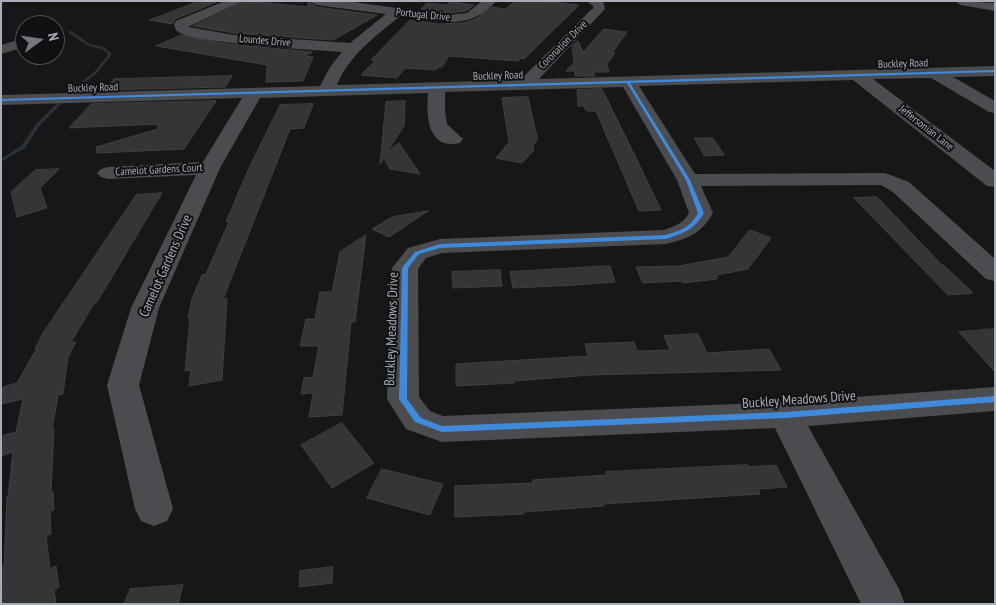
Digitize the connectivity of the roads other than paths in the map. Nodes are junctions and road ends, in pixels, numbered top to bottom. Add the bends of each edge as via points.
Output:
1 (237, 1) edge
2 (316, 1) edge
3 (490, 1) edge
4 (961, 1) edge
5 (599, 3) edge
6 (995, 7) edge
7 (396, 13) junction
8 (15, 45) edge
9 (353, 48) junction
10 (1, 50) edge
11 (995, 71) edge
12 (934, 73) junction
13 (857, 75) junction
14 (628, 82) junction
15 (524, 85) junction
16 (437, 88) junction
17 (326, 91) junction
18 (254, 93) junction
19 (1, 100) edge
20 (995, 108) edge
21 (453, 140) dead end
22 (210, 168) junction
23 (108, 173) dead end
24 (688, 180) junction
25 (995, 181) edge
26 (995, 273) edge
27 (995, 399) edge
28 (785, 415) junction
29 (154, 509) dead end
30 (884, 604) edge

1 - 9 street, Lourdes Drive via 180,24 190,32 234,39
2 - 7 street, Portugal Drive
3 - 7 street, Portugal Drive via 471,16 448,19
4 - 6 main road
5 - 15 street, Coronation Drive via 599,9
7 - 9 street
8 - 10 street
9 - 17 street via 336,69
11 - 12 street, Buckley Road
12 - 13 street, Buckley Road
12 - 20 street
13 - 14 street, Buckley Road
13 - 25 street, Jeffersonian Lane
14 - 15 street, Buckley Road
14 - 24 street, Buckley Meadows Drive
15 - 16 street, Buckley Road
16 - 17 street, Buckley Road
16 - 21 street via 436,125
17 - 18 street, Buckley Road
18 - 19 street, Buckley Road
18 - 22 street, Camelot Gardens Drive
22 - 23 street, Camelot Gardens Court
22 - 29 street, Camelot Gardens Drive via 145,308 123,386
24 - 26 street via 886,179 901,187
24 - 28 street, Buckley Meadows Drive via 701,213 695,225 666,237 440,246 417,253 405,268 402,398 418,420 442,429
27 - 28 street, Buckley Meadows Drive
28 - 30 street, Buckley Meadows Drive

